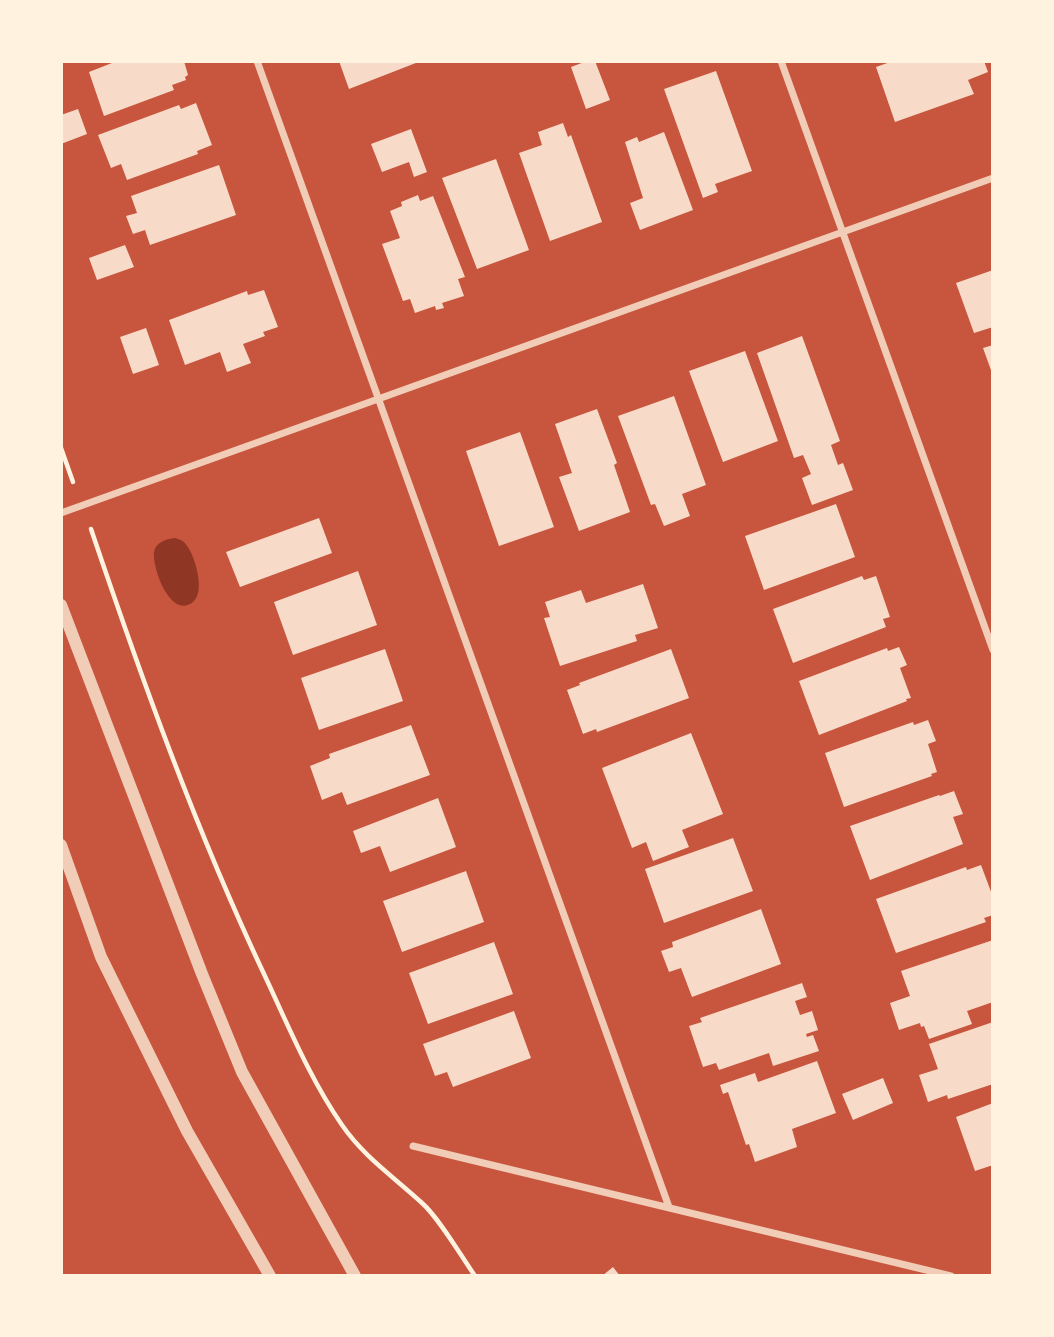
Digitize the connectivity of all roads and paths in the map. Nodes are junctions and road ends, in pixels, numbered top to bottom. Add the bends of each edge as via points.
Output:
1 (257, 61) edge
2 (781, 61) edge
3 (993, 178) edge
4 (842, 232) junction
5 (378, 397) junction
6 (61, 448) edge
7 (70, 473) dead end
8 (61, 513) edge
9 (91, 530) dead end
10 (61, 605) edge
11 (993, 650) edge
12 (61, 845) edge
13 (413, 1146) dead end
14 (669, 1207) junction
15 (270, 1276) edge
16 (355, 1276) edge
17 (475, 1276) edge
18 (951, 1276) edge

1 - 5 street
2 - 4 street
3 - 4 street
4 - 5 street
4 - 11 street
5 - 8 street
5 - 14 street
6 - 7 path
9 - 17 path via 183,787 297,1043 349,1135 424,1204
10 - 16 street via 242,1072
12 - 15 street via 101,957 187,1131
13 - 14 street
14 - 18 street

